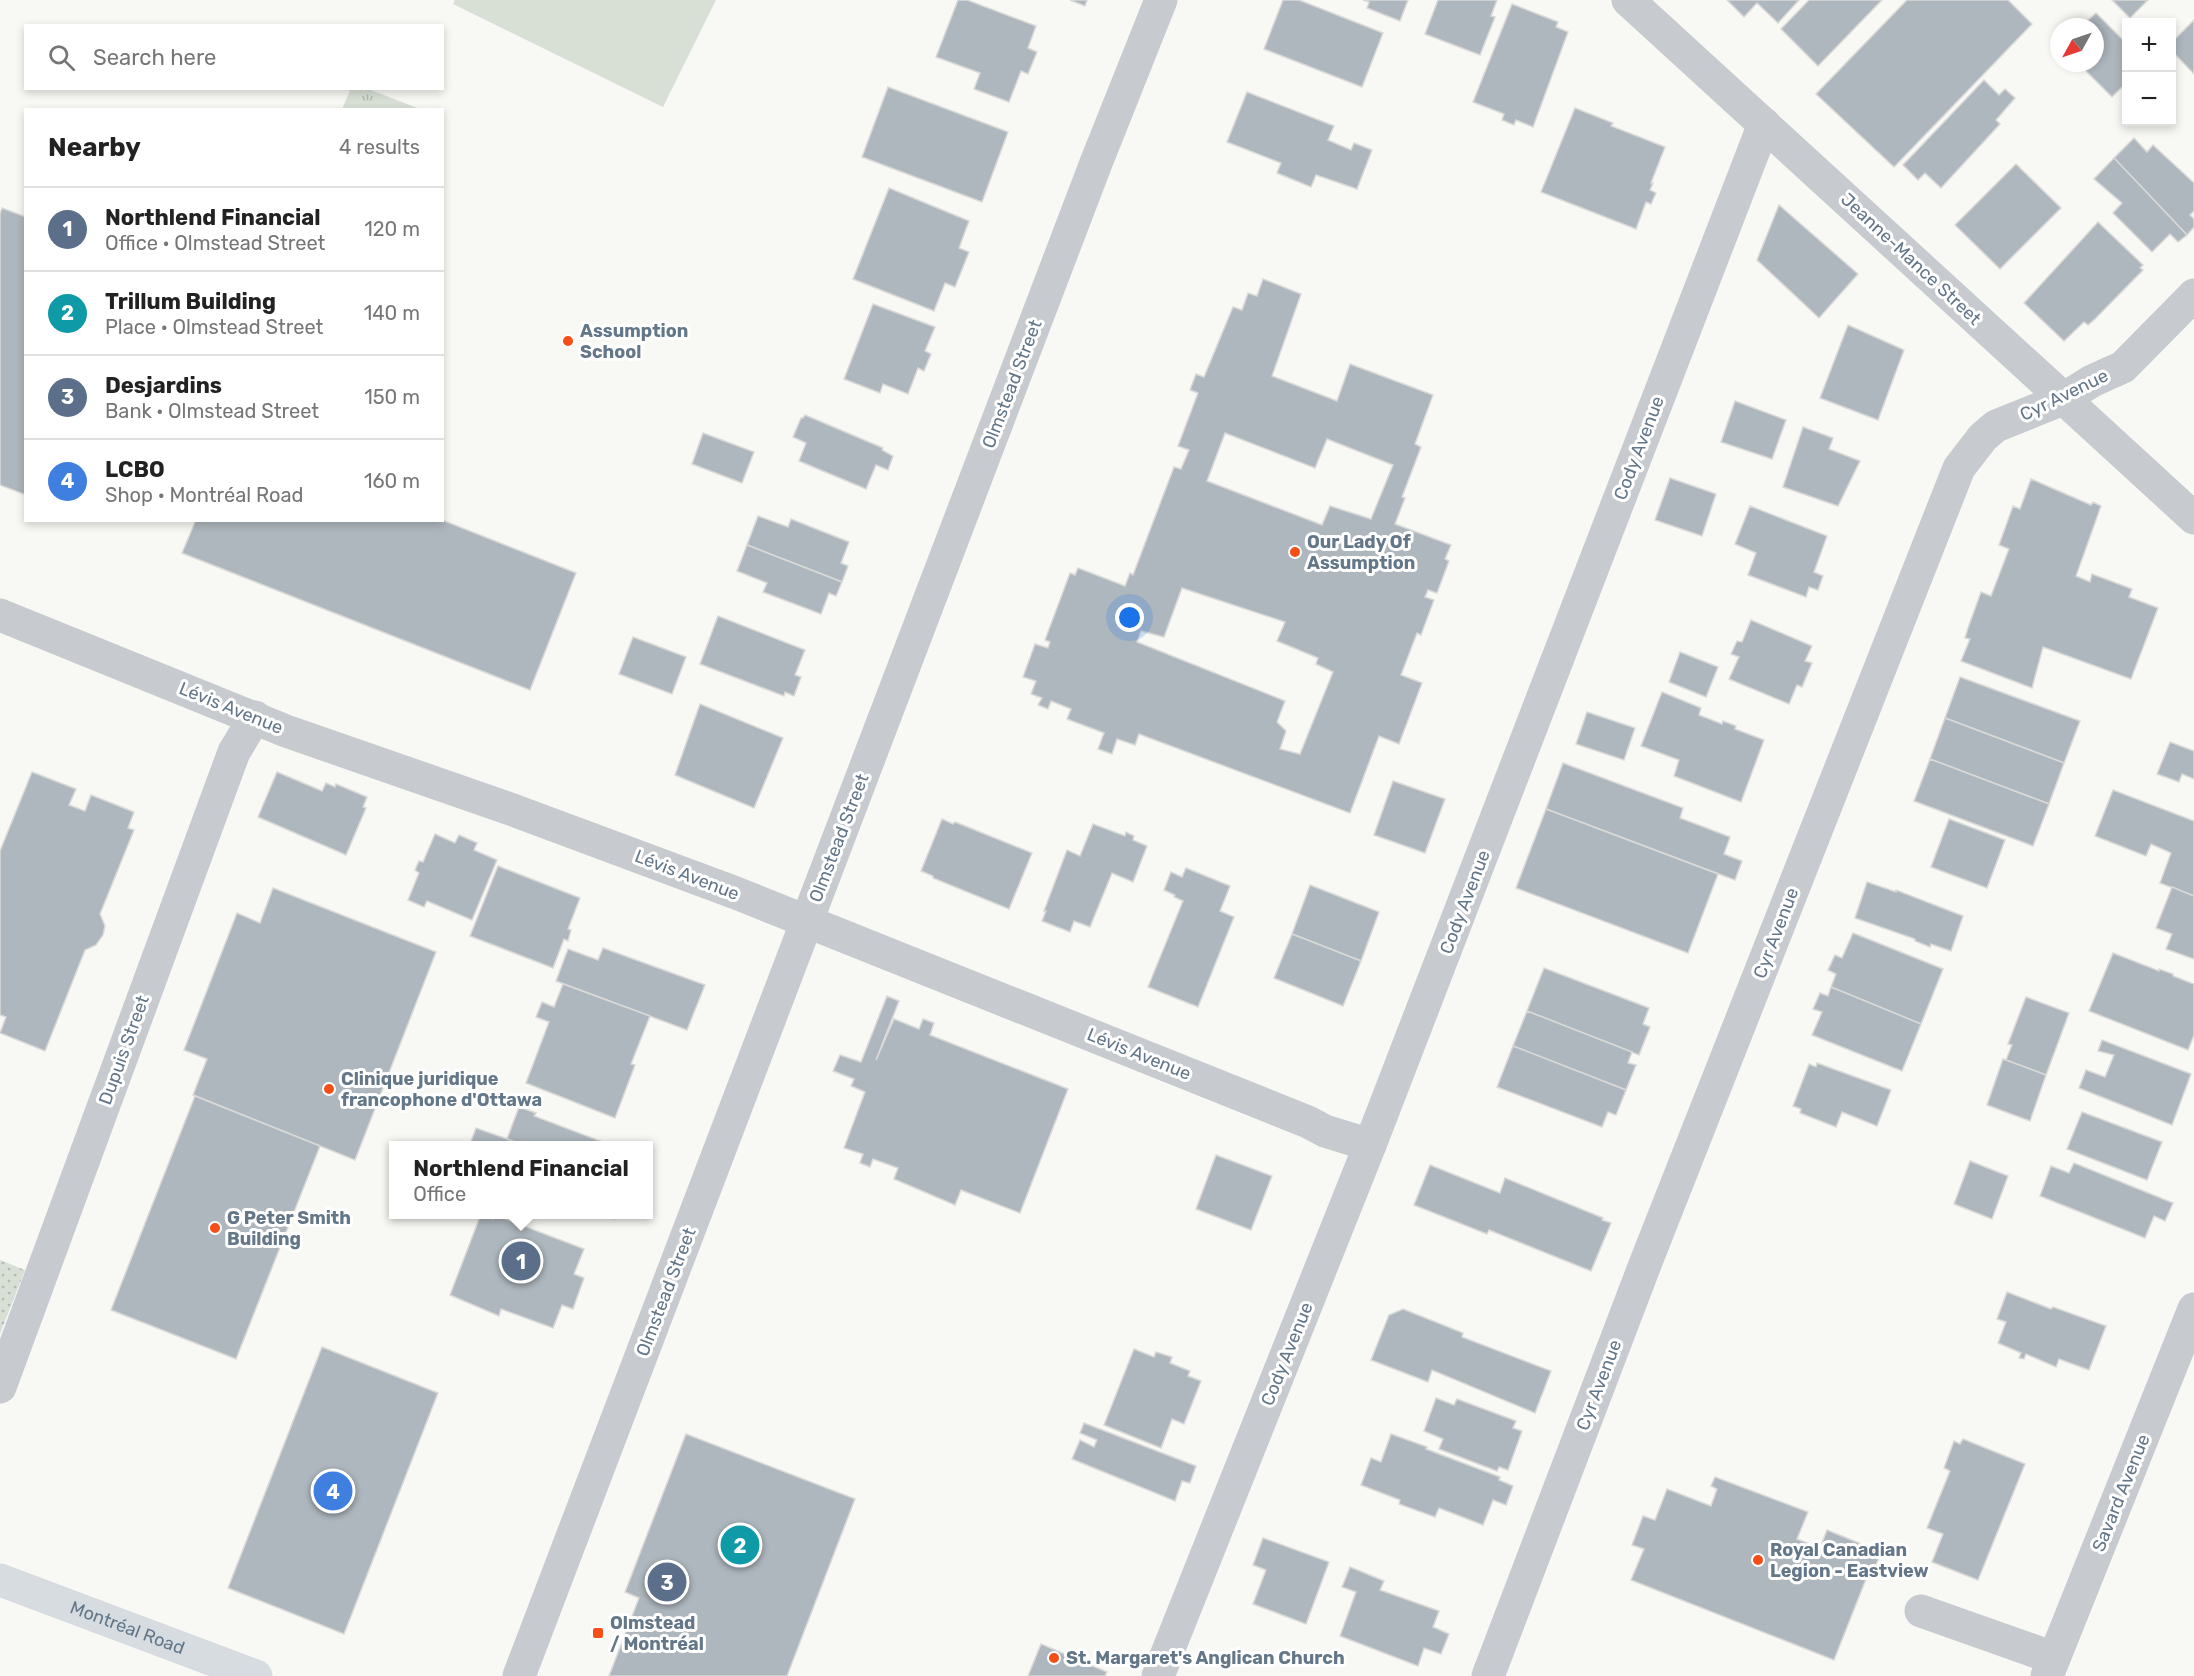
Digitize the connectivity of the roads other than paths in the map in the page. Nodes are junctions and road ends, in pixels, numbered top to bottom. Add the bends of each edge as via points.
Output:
1 (1161, 0) edge
2 (1628, 0) edge
3 (1764, 124) junction
4 (2194, 295) edge
5 (2063, 399) junction
6 (2194, 518) edge
7 (0, 615) edge
8 (255, 717) junction
9 (807, 923) junction
10 (1370, 1146) junction
11 (2194, 1309) edge
12 (0, 1387) edge
13 (0, 1580) edge
14 (1921, 1611) dead end
15 (2050, 1667) edge
16 (1492, 1675) edge
17 (256, 1676) edge
18 (519, 1676) edge
19 (1158, 1676) edge

1 - 9 street, Olmstead Street
2 - 3 street, Jeanne-Mance Street
3 - 5 street, Jeanne-Mance Street
3 - 10 street, Cody Avenue
4 - 5 street, Cyr Avenue via 2123,367
5 - 6 street, Jeanne-Mance Street
5 - 16 street, Cyr Avenue via 1996,426 1959,468 1644,1267
7 - 8 street, Lévis Avenue
8 - 9 street, Lévis Avenue via 536,818
8 - 12 street, Dupuis Street via 234,752
9 - 10 street, Lévis Avenue
9 - 18 street, Olmstead Street
10 - 19 street, Cody Avenue
11 - 15 street, Savard Avenue
13 - 17 main road, Montréal Road
14 - 15 street

